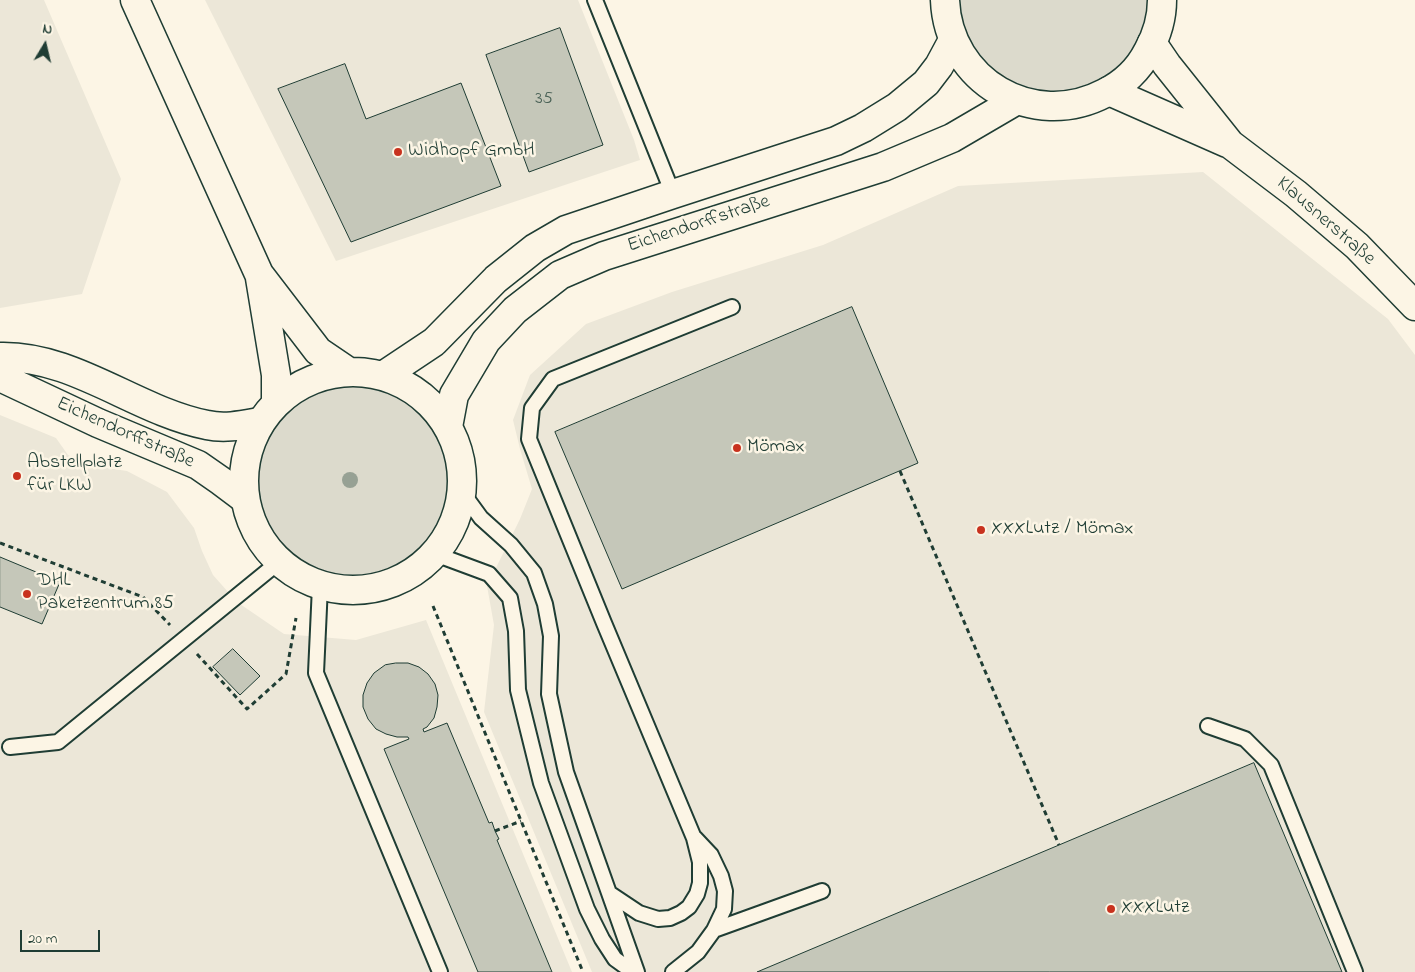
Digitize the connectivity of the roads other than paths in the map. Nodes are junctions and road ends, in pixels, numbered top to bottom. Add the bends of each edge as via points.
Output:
1 (135, 0) edge
2 (595, 0) edge
3 (946, 0) edge
4 (1162, 0) edge
5 (954, 40) junction
6 (1152, 43) junction
7 (1109, 91) junction
8 (1017, 100) junction
9 (1230, 144) junction
10 (673, 194) junction
11 (259, 274) junction
12 (1415, 306) edge
13 (732, 307) dead end
14 (0, 357) edge
15 (349, 372) junction
16 (383, 376) junction
17 (0, 377) edge
18 (268, 412) junction
19 (448, 427) junction
20 (462, 492) junction
21 (245, 499) junction
22 (435, 554) junction
23 (280, 561) junction
24 (320, 586) junction
25 (1208, 726) dead end
26 (10, 747) dead end
27 (694, 838) junction
28 (822, 891) dead end
29 (609, 893) junction
30 (714, 930) junction
31 (440, 972) edge
32 (633, 972) edge
33 (637, 972) edge
34 (673, 972) edge
35 (1355, 972) edge

1 - 11 main road
2 - 10 lane
3 - 5 main road via 947,18
4 - 6 main road via 1161,17
5 - 8 main road via 979,77
5 - 10 main road, Eichendorffstraße via 926,84 864,128 836,141
6 - 7 main road via 1139,66
6 - 9 main road, Klausnerstraße
7 - 8 main road via 1088,101 1064,106 1040,106
7 - 9 main road, Klausnerstraße
8 - 19 main road, Eichendorffstraße via 952,138 883,166 604,256 560,275 515,310 486,341 454,395
9 - 12 main road, Klausnerstraße via 1357,246
10 - 16 main road, Eichendorffstraße via 566,230 536,248 496,279 434,342
11 - 15 main road via 318,351
11 - 18 main road via 276,375
13 - 27 lane via 553,378 532,408 529,439
14 - 18 main road, Eichendorffstraße via 43,362 82,375 172,416 208,426 233,427
15 - 16 main road
15 - 18 main road via 322,376 298,387
16 - 19 main road via 421,395
17 - 21 main road, Eichendorffstraße via 198,465
18 - 21 main road via 247,451 243,483
19 - 20 main road via 460,459
20 - 22 main road via 453,525
20 - 29 lane via 481,518 534,572 546,604 551,636 549,694 566,772
21 - 23 main road via 253,527 268,551
22 - 24 main road via 404,578 386,585 353,590
22 - 32 lane via 489,574 510,598 516,631 518,690 541,783 587,909 615,959
23 - 24 main road via 290,571
23 - 26 lane via 58,742
24 - 31 lane via 316,673
25 - 35 lane via 1245,739 1271,765
27 - 29 lane via 700,862 700,882 697,894 682,913 658,919 639,912
27 - 30 lane via 711,855 725,891 724,909
28 - 30 lane
29 - 33 lane
30 - 34 lane via 698,952

